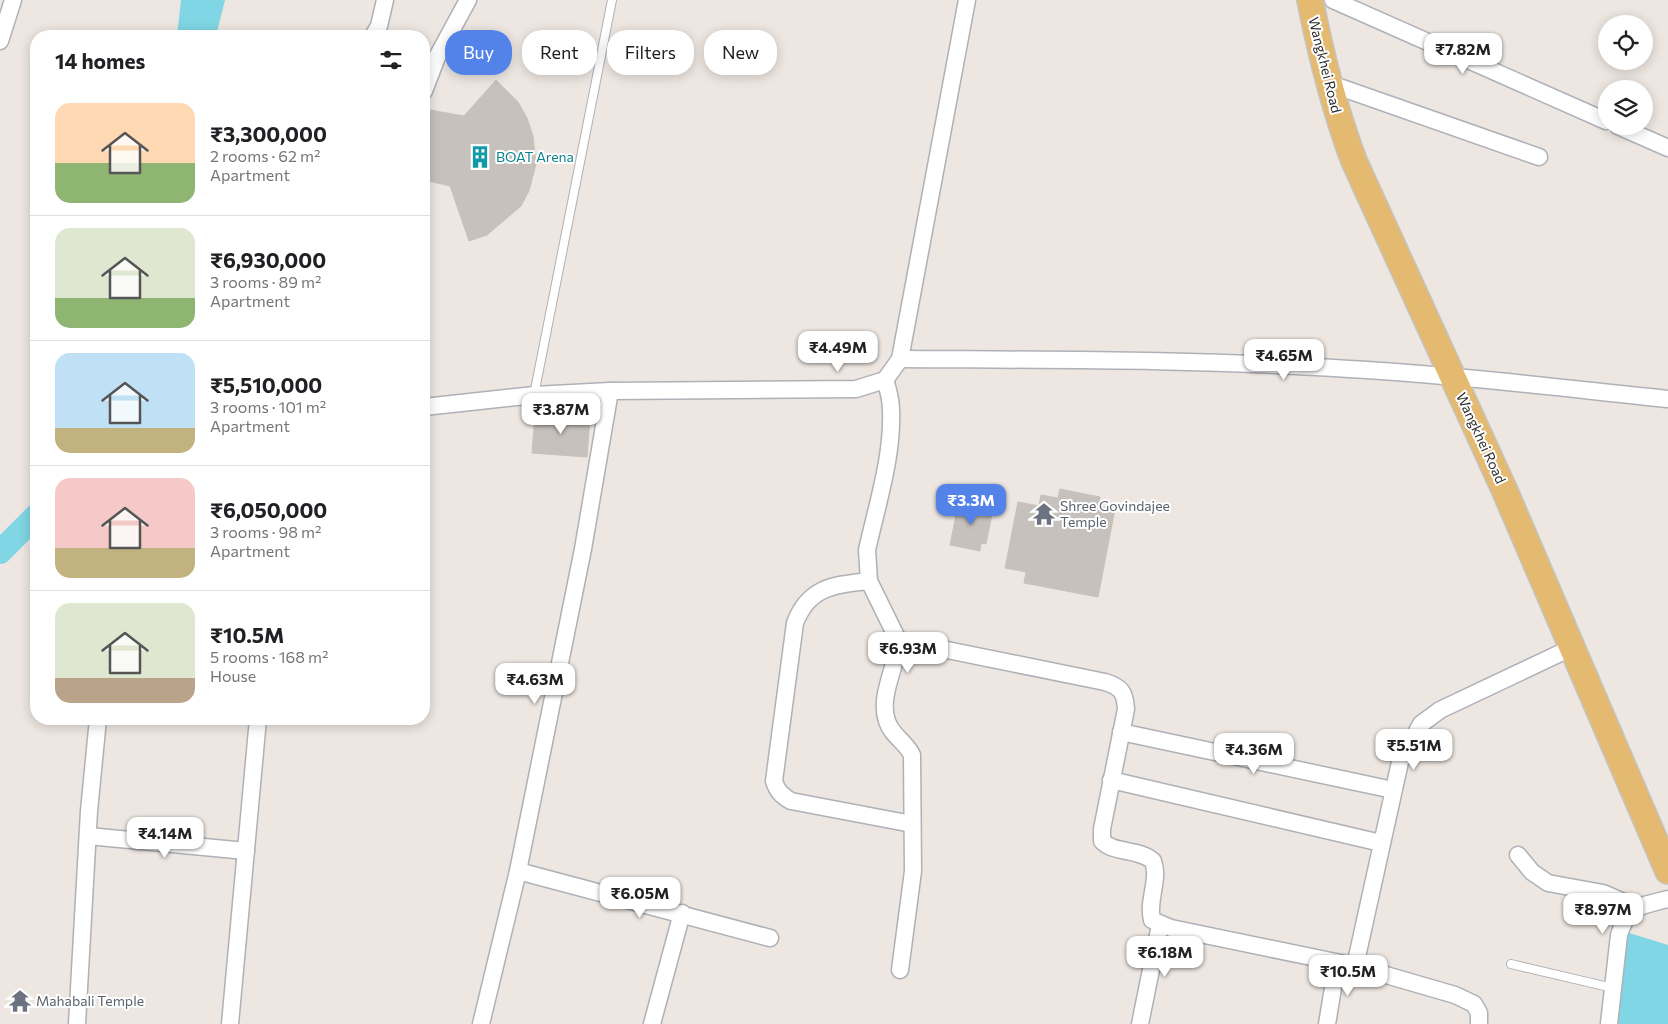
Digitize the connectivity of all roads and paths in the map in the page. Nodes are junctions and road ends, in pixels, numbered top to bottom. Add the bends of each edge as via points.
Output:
1 (385, 0) edge
2 (468, 0) edge
3 (612, 0) edge
4 (967, 0) edge
5 (1310, 0) edge
6 (1333, 0) edge
7 (8, 2) edge
8 (377, 30) edge
9 (0, 41) edge
10 (430, 75) edge
11 (1328, 83) junction
12 (1598, 117) edge
13 (1638, 135) edge
14 (1668, 148) edge
15 (1539, 157) dead end
16 (900, 359) junction
17 (1452, 376) junction
18 (885, 380) junction
19 (610, 391) junction
20 (534, 395) junction
21 (1668, 399) edge
22 (430, 406) edge
23 (869, 581) junction
24 (898, 640) junction
25 (1571, 648) junction
26 (97, 725) edge
27 (257, 725) edge
28 (1121, 732) junction
29 (1111, 780) junction
30 (1393, 790) junction
31 (912, 824) junction
32 (88, 836) junction
33 (1382, 844) junction
34 (246, 852) junction
35 (1518, 855) dead end
36 (518, 871) junction
37 (1668, 871) edge
38 (1668, 899) edge
39 (1635, 907) junction
40 (682, 913) junction
41 (1160, 925) junction
42 (770, 938) dead end
43 (1337, 964) junction
44 (1511, 964) dead end
45 (1355, 966) junction
46 (900, 970) dead end
47 (1613, 988) junction
48 (77, 1024) edge
49 (230, 1024) edge
50 (481, 1024) edge
51 (652, 1024) edge
52 (1140, 1024) edge
53 (1327, 1024) edge
54 (1480, 1024) edge
55 (1609, 1024) edge

1 - 8 street
2 - 10 street
3 - 20 lane
4 - 16 street
5 - 11 main road, Wangkhei Road
6 - 12 street
7 - 9 street
11 - 15 street
11 - 17 main road, Wangkhei Road via 1354,161
13 - 14 street
16 - 17 street via 1194,361
16 - 18 street
17 - 21 street
17 - 25 main road, Wangkhei Road
18 - 19 street via 856,389
18 - 23 street via 892,419 868,550
19 - 20 street
19 - 36 street via 583,549
20 - 22 street
23 - 24 street
23 - 31 street via 832,586 816,594 800,610 795,623 774,780 777,790 792,801
24 - 28 street via 1117,686 1124,693 1125,701
24 - 31 street via 885,713 892,731 907,745 912,755
25 - 30 street via 1440,710 1421,724 1400,762
25 - 37 main road, Wangkhei Road
26 - 32 street
27 - 34 street
28 - 29 street
28 - 30 street
29 - 33 street
29 - 41 street via 1102,840 1110,846 1142,854 1153,861 1155,875 1149,904 1152,920
30 - 33 street
31 - 46 street via 913,871
32 - 34 street
32 - 48 street
33 - 45 street
34 - 49 street
35 - 39 street via 1532,872 1548,883 1603,894
36 - 40 street
36 - 50 street
38 - 39 street
39 - 47 street via 1627,914 1619,934
40 - 42 street
40 - 51 street
41 - 43 street
41 - 52 street
43 - 45 street
43 - 53 street
44 - 47 lane
45 - 54 street via 1466,1000 1474,1004
47 - 55 street

